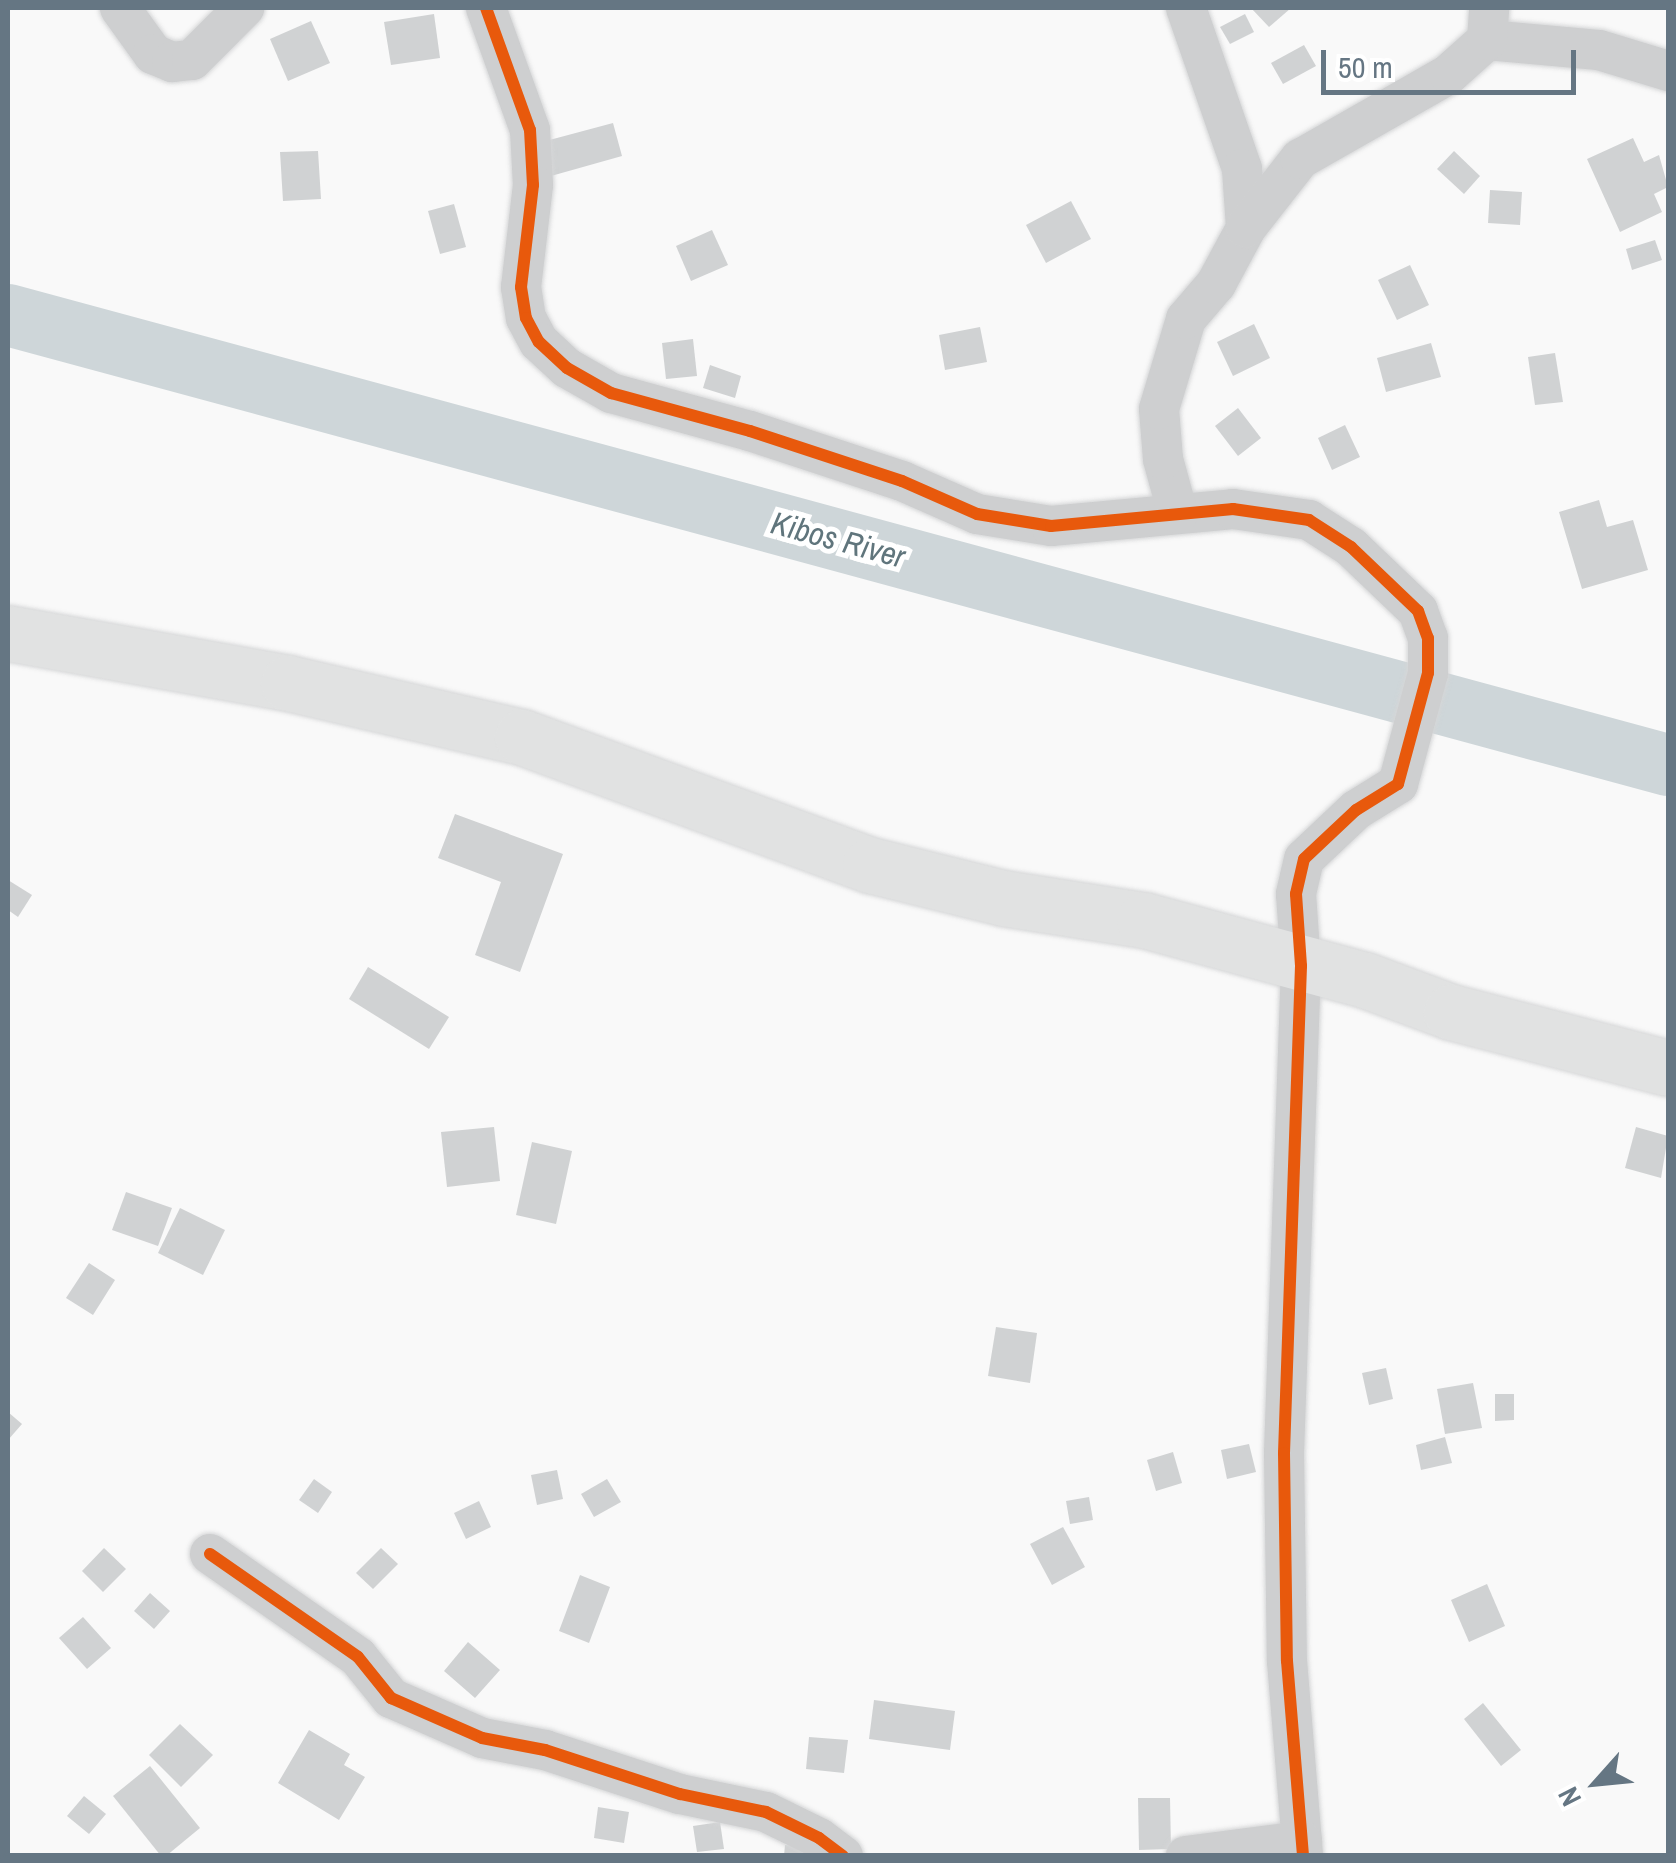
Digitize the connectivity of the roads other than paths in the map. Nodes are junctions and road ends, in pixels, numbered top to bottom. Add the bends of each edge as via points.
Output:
1 (120, 8) edge
2 (244, 8) edge
3 (486, 8) edge
4 (1186, 8) edge
5 (1488, 24) edge
6 (1668, 71) edge
7 (1246, 228) junction
8 (1178, 514) junction
9 (8, 633) edge
10 (1301, 966) junction
11 (1668, 1068) edge
12 (210, 1554) dead end
13 (1302, 1848) edge
14 (844, 1856) edge
15 (1186, 1856) edge

1 - 2 street via 153,54 172,62 192,60
3 - 8 street via 530,130 533,185 521,287 526,318 567,368 611,393 902,481 977,514 1052,526
4 - 7 street via 1242,169
5 - 6 street
5 - 7 street via 1449,74 1300,159
7 - 8 street via 1216,284 1186,320 1159,409
8 - 10 street via 1233,509 1309,520 1351,548 1418,611 1428,638 1428,673 1398,784 1356,810 1304,859 1296,894
9 - 10 main road via 288,684 522,737 870,865 1003,898 1144,920
10 - 11 main road
10 - 13 street via 1284,1453 1287,1661
12 - 14 street via 358,1656 391,1698 482,1738 766,1812
13 - 15 street

